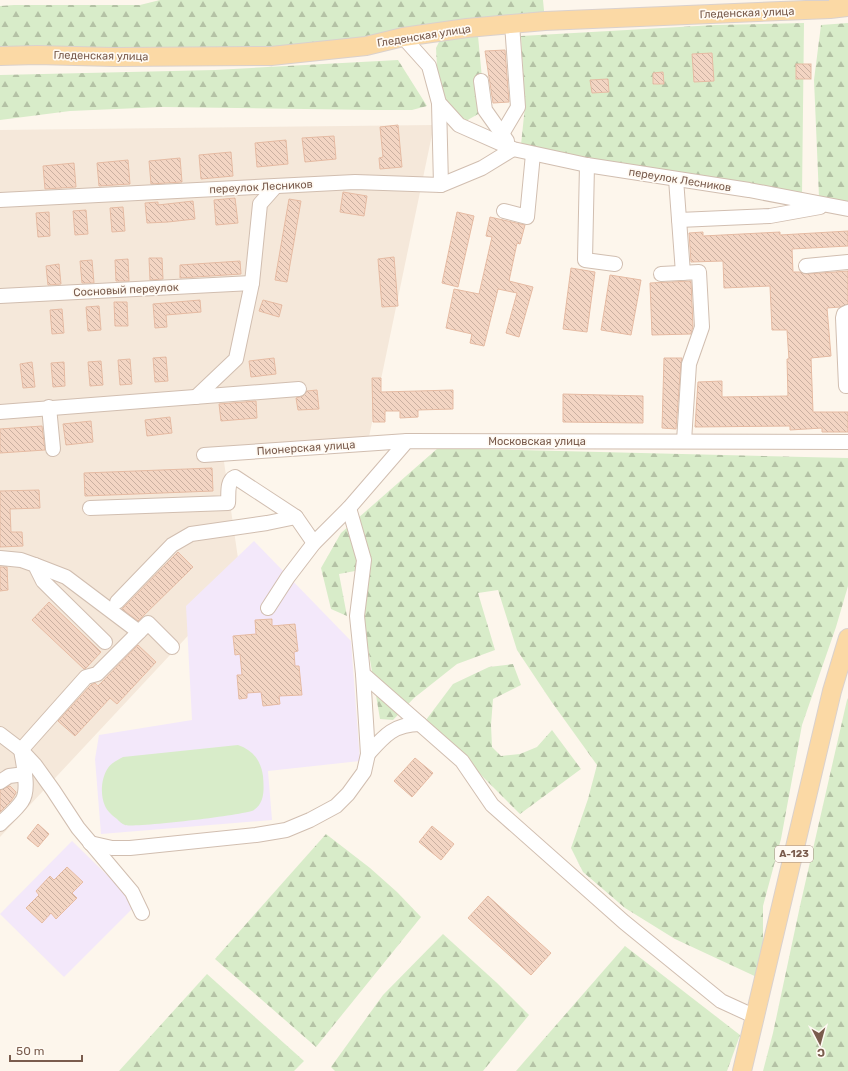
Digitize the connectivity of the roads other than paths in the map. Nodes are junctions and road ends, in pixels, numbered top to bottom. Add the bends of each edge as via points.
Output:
1 (848, 7) edge
2 (512, 24) junction
3 (403, 37) junction
4 (0, 56) edge
5 (482, 81) dead end
6 (440, 103) junction
7 (502, 134) junction
8 (513, 149) junction
9 (533, 154) junction
10 (587, 165) junction
11 (676, 179) junction
12 (441, 185) junction
13 (275, 187) junction
14 (0, 200) edge
15 (828, 205) junction
16 (848, 209) edge
17 (504, 211) dead end
18 (679, 220) junction
19 (848, 262) edge
20 (615, 264) dead end
21 (806, 266) dead end
22 (683, 273) junction
23 (661, 274) dead end
24 (252, 283) junction
25 (0, 296) edge
26 (848, 312) edge
27 (846, 386) dead end
28 (300, 389) dead end
29 (196, 397) junction
30 (49, 407) junction
31 (0, 412) edge
32 (407, 441) junction
33 (684, 441) junction
34 (848, 442) edge
35 (52, 449) dead end
36 (204, 455) dead end
37 (90, 508) dead end
38 (349, 508) junction
39 (296, 517) junction
40 (314, 543) junction
41 (0, 558) edge
42 (35, 565) junction
43 (117, 602) dead end
44 (268, 608) dead end
45 (139, 632) junction
46 (848, 638) edge
47 (104, 642) dead end
48 (172, 647) dead end
49 (363, 674) junction
50 (420, 724) junction
51 (0, 734) edge
52 (21, 750) junction
53 (368, 754) junction
54 (25, 774) junction
55 (0, 782) edge
56 (0, 824) edge
57 (90, 843) junction
58 (142, 913) dead end
59 (756, 1017) junction
60 (742, 1071) edge

1 - 2 main road, Гледенская улица
2 - 3 main road, Гледенская улица
2 - 7 street via 518,107
3 - 4 main road, Гледенская улица via 366,46 271,56
3 - 6 street, переулок Лесников via 429,66
5 - 7 street via 485,110
6 - 8 street, переулок Лесников via 459,124
6 - 12 street
7 - 8 street
8 - 9 street, переулок Лесников
8 - 12 street, переулок Лесников via 482,168
9 - 10 street, переулок Лесников
9 - 17 street via 527,217
10 - 11 street, переулок Лесников
10 - 20 street via 585,260
11 - 15 street, переулок Лесников
11 - 18 street
12 - 13 street, переулок Лесников via 355,182
13 - 14 street, переулок Лесников
13 - 24 street via 260,204
15 - 16 street, переулок Лесников
15 - 18 street via 770,216
18 - 22 street
19 - 21 street
22 - 23 street
22 - 33 street via 699,272 702,327 689,364
24 - 25 street, Сосновый переулок
24 - 29 street via 236,359
26 - 27 street via 842,318
28 - 29 street
29 - 30 street
30 - 31 street
30 - 35 street
32 - 33 street, Московская улица
32 - 36 street, Пионерская улица
32 - 38 street
33 - 34 street, Московская улица
37 - 39 street via 228,504 229,481 235,477
38 - 40 street
38 - 49 street via 364,560 357,616
39 - 40 street
39 - 43 street via 191,534 172,545
40 - 44 street
41 - 42 street via 21,560
42 - 45 street via 66,577
42 - 47 street via 43,581
45 - 48 street via 148,624
45 - 52 street via 97,674 86,677
46 - 59 main road, А-123 via 832,691
49 - 50 street
49 - 53 street
50 - 53 street via 408,724 385,735
50 - 59 street via 462,761 492,805 624,922 722,1001
51 - 52 street
52 - 54 street
52 - 57 street via 35,765
53 - 57 street via 364,772 336,806 286,830 256,836 130,848 112,848
54 - 55 street via 9,776
54 - 56 street via 23,801
57 - 58 street via 132,892
59 - 60 main road, А-123

